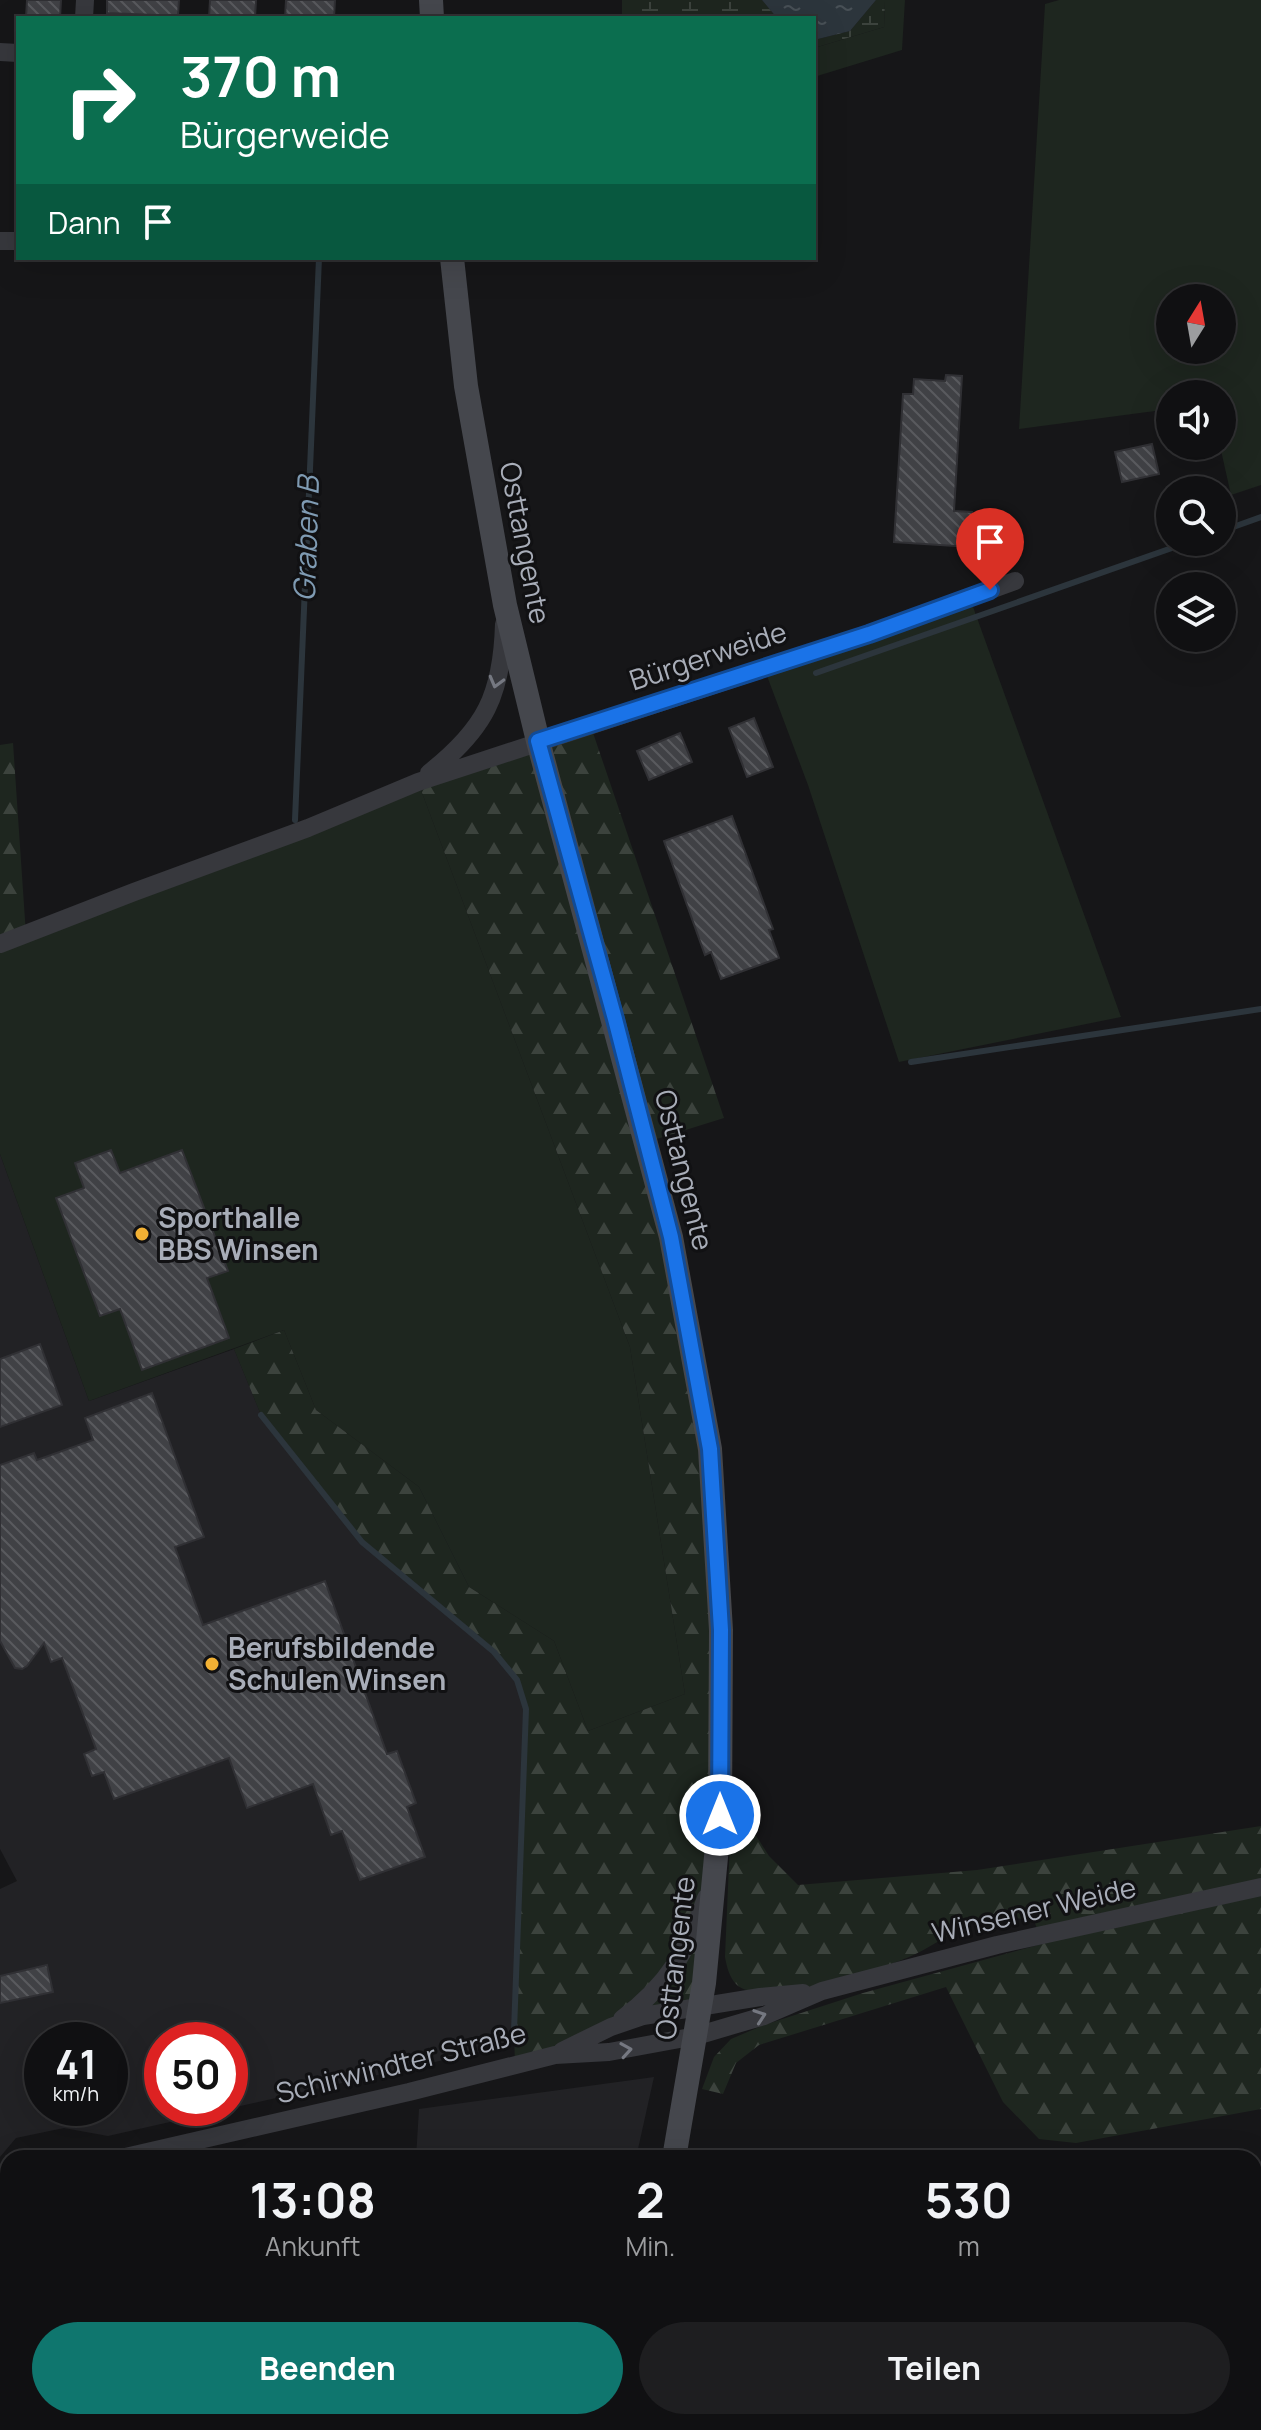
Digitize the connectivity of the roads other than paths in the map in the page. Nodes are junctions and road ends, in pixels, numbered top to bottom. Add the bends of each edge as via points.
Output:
1 (452, 260) edge
2 (1015, 581) dead end
3 (505, 605) junction
4 (538, 741) junction
5 (418, 782) junction
6 (0, 944) edge
7 (716, 1869) junction
8 (1261, 1887) edge
9 (822, 1991) junction
10 (701, 2006) junction
11 (611, 2027) junction
12 (696, 2036) junction
13 (555, 2055) junction
14 (156, 2150) edge
15 (675, 2150) edge

1 - 3 main road, Osttangente via 466,386
2 - 4 street, Bürgerweide
3 - 4 main road, Osttangente
3 -> 5 street, Bürgerweide via 503,651 488,709 453,755
4 - 5 street, Bürgerweide
4 - 7 main road, Osttangente via 671,1237 710,1449 721,1630
5 - 6 street, Bürgerweide
7 - 10 main road, Osttangente
7 - 11 street, Schirwindter Straße via 690,1941 666,1978
8 - 9 street, Winsener Weide via 997,1945
9 - 10 street, Winsener Weide
12 -> 9 street, Winsener Weide via 764,2016
10 - 11 street, Schirwindter Straße
10 - 12 main road, Osttangente
11 - 13 street, Schirwindter Straße
13 -> 12 street, Schirwindter Straße via 609,2052
12 - 15 main road, Osttangente
13 - 14 street, Schirwindter Straße

